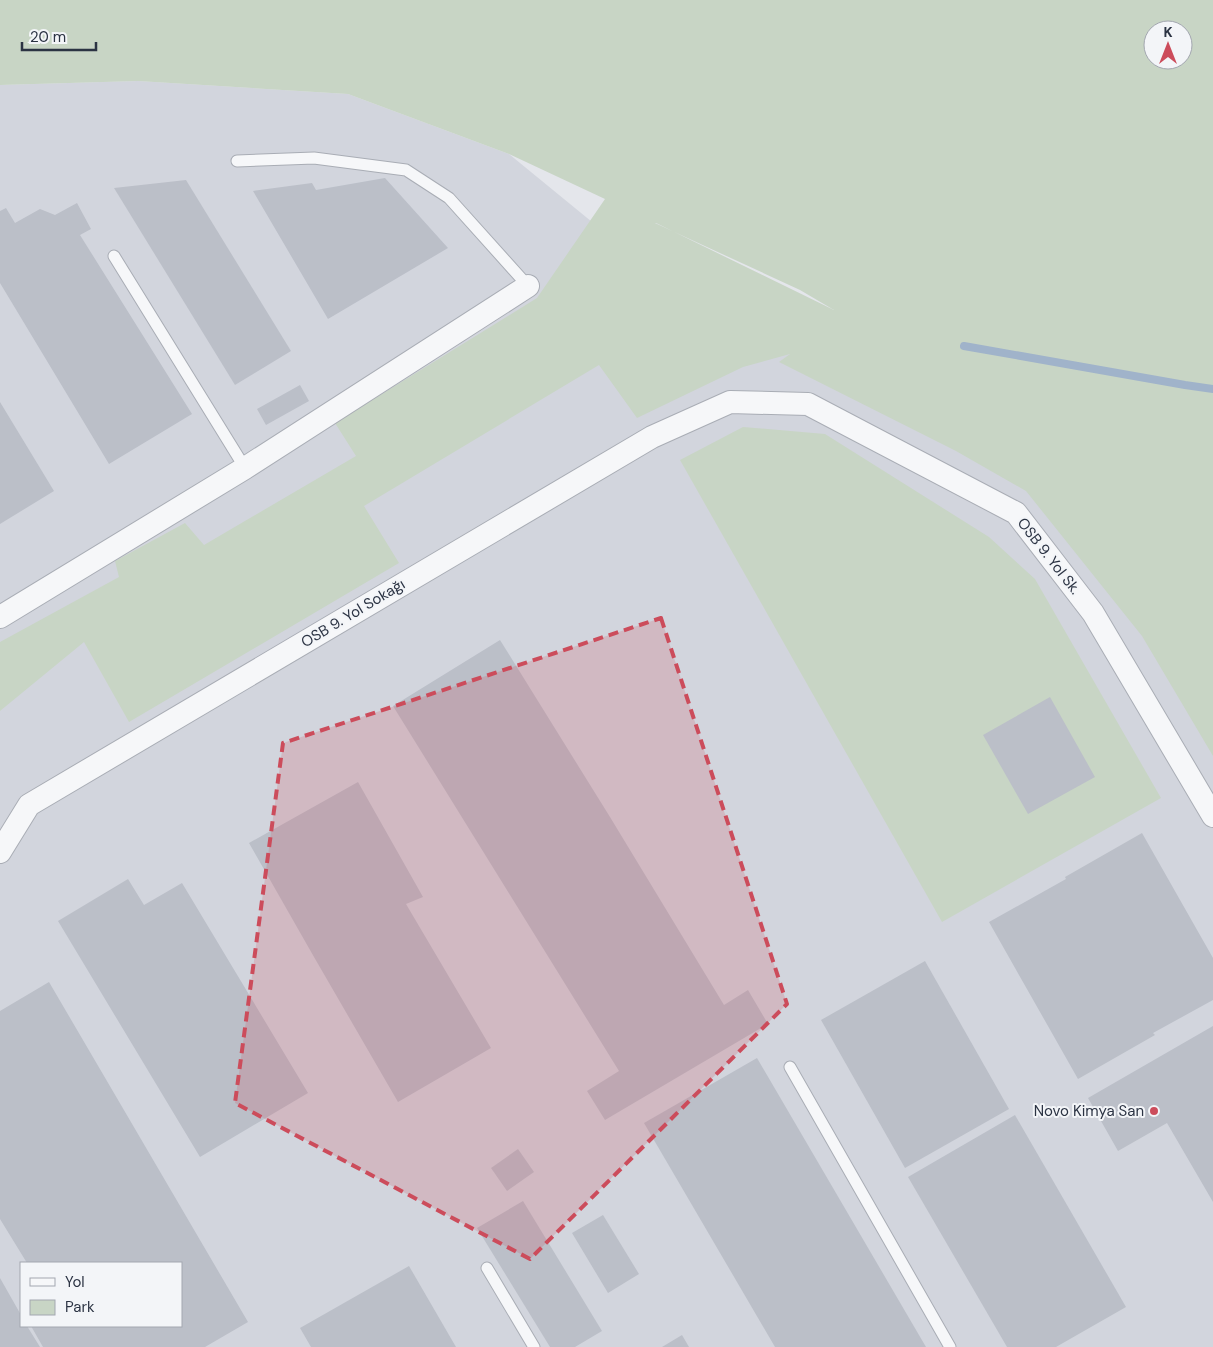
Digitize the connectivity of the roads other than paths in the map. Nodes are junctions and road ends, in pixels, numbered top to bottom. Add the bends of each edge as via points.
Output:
1 (236, 161) dead end
2 (114, 256) dead end
3 (528, 286) joint
4 (730, 402) joint
5 (245, 468) junction
6 (0, 617) edge
7 (1213, 816) edge
8 (0, 852) edge
9 (790, 1067) dead end
10 (487, 1268) dead end
11 (534, 1347) edge
12 (950, 1347) edge

1 - 3 lane via 314,158 406,170 449,198
2 - 5 lane
3 - 5 street
4 - 7 street, OSB 9. Yol Sk. via 808,404 1016,513 1093,613
4 - 8 street, OSB 9. Yol Sokağı via 652,437 29,804
5 - 6 street
9 - 12 lane
10 - 11 lane

